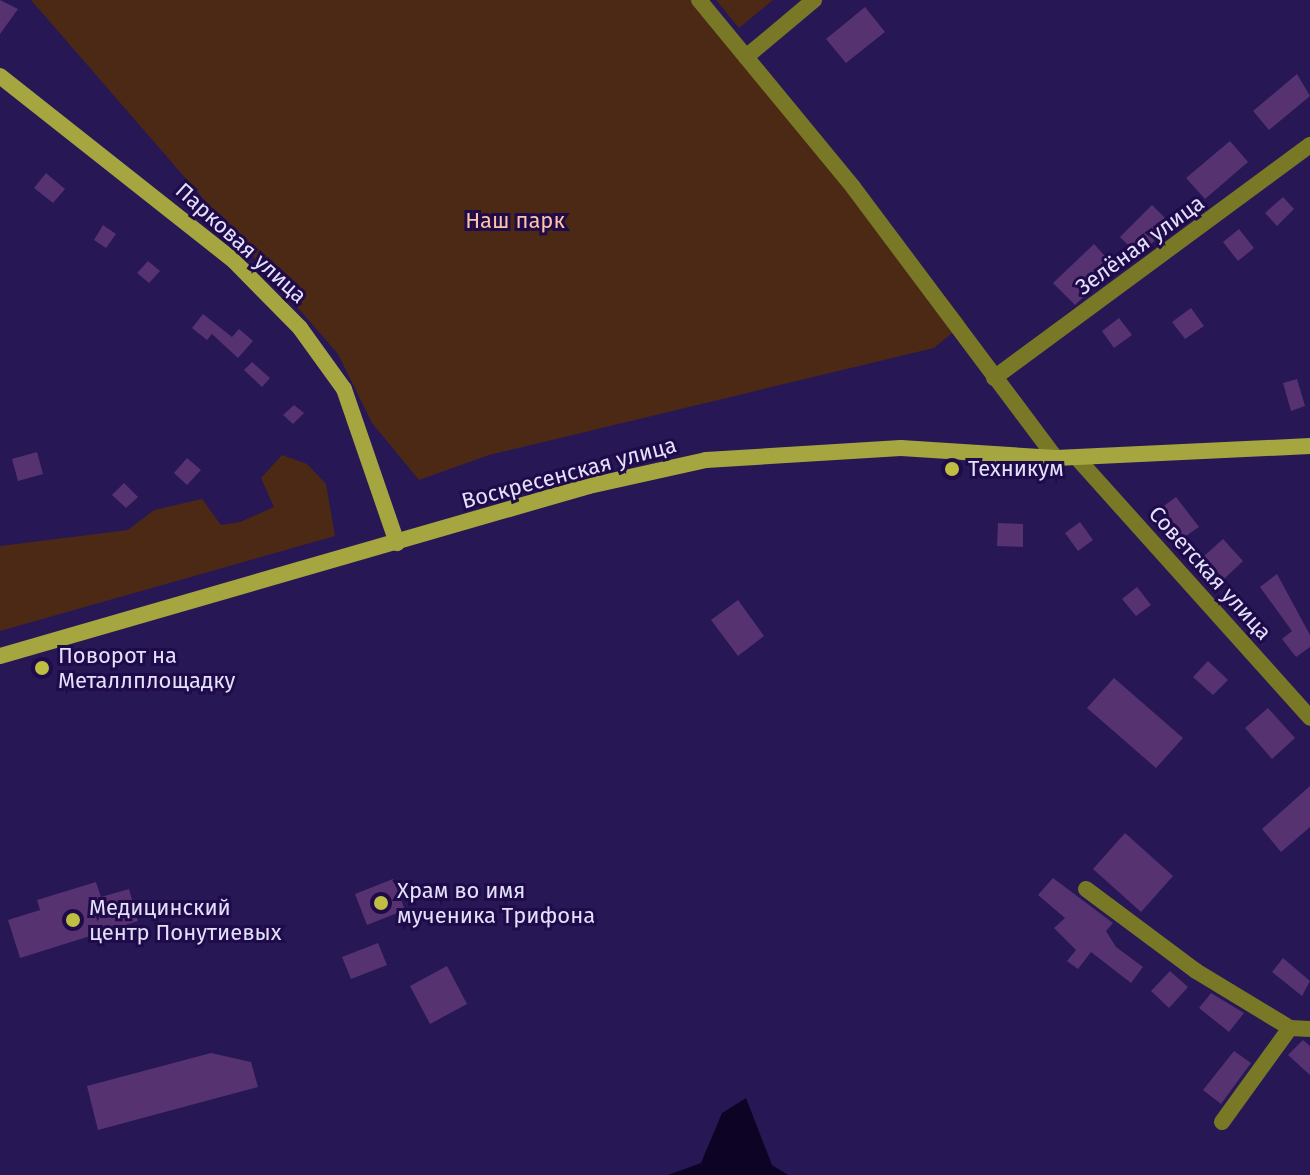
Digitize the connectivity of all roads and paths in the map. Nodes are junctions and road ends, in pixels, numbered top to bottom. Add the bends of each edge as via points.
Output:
1 (699, 0) edge
2 (814, 0) edge
3 (746, 57) junction
4 (0, 76) edge
5 (1310, 145) edge
6 (994, 378) junction
7 (1310, 446) edge
8 (1056, 458) junction
9 (1077, 458) junction
10 (397, 543) junction
11 (0, 656) edge
12 (1310, 718) edge
13 (1086, 889) dead end
14 (1290, 1028) junction
15 (1310, 1029) edge
16 (1222, 1122) dead end

1 - 3 street
2 - 3 street
3 - 6 street
4 - 10 street, Парковая улица via 234,261 300,328 344,389
5 - 6 street, Зелёная улица
6 - 8 street
7 - 9 street, Воскресенская улица
8 - 9 street, Воскресенская улица
8 - 10 street, Воскресенская улица via 901,448 706,460 589,486
9 - 12 street, Советская улица
10 - 11 street, Воскресенская улица
13 - 14 street via 1196,971
14 - 15 street
14 - 16 street

